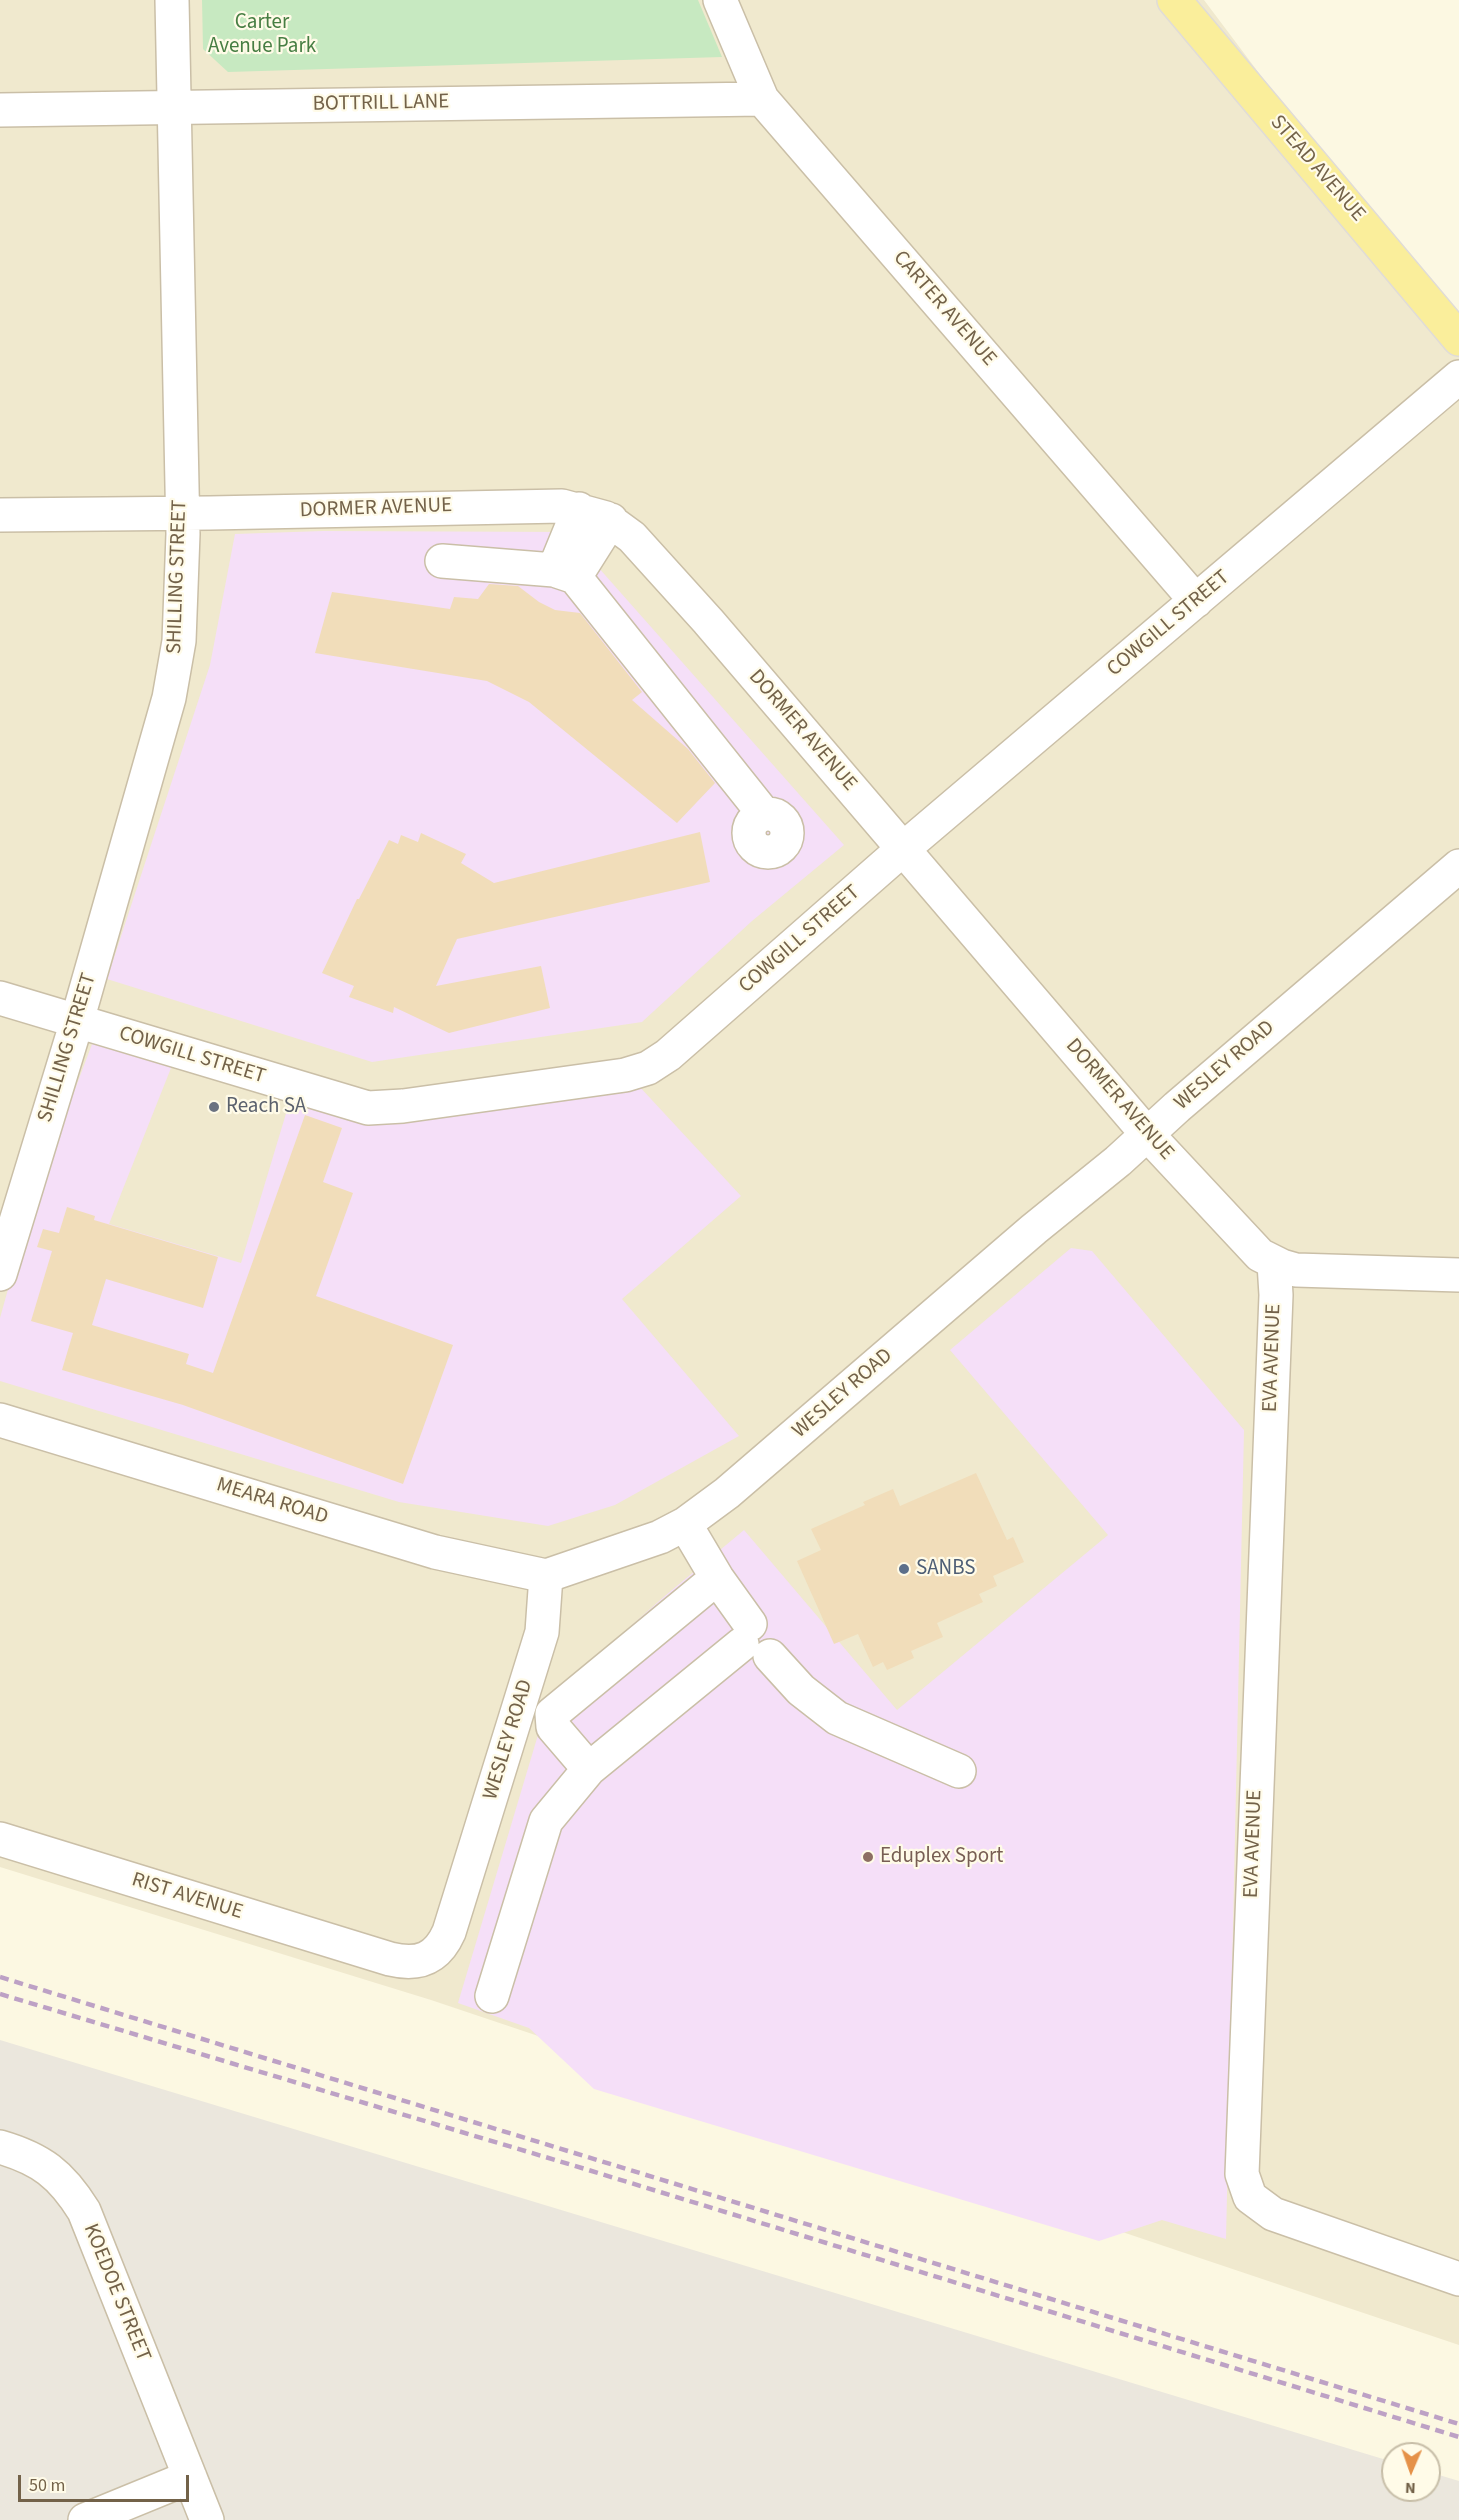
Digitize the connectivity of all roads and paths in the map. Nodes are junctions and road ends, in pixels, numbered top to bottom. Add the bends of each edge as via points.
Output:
1 (172, 0) edge
2 (720, 0) edge
3 (1174, 0) edge
4 (762, 99) junction
5 (174, 107) junction
6 (0, 110) edge
7 (1459, 339) edge
8 (1459, 377) edge
9 (579, 508) junction
10 (182, 513) junction
11 (0, 515) edge
12 (611, 520) junction
13 (442, 561) dead end
14 (565, 574) junction
15 (1196, 601) junction
16 (764, 814) dead end
17 (903, 849) junction
18 (1459, 866) edge
19 (0, 998) edge
20 (77, 1021) junction
21 (1147, 1134) junction
22 (1274, 1263) junction
23 (0, 1274) edge
24 (1459, 1275) edge
25 (0, 1420) edge
26 (685, 1524) junction
27 (546, 1576) junction
28 (717, 1578) junction
29 (754, 1641) junction
30 (589, 1769) junction
31 (959, 1770) dead end
32 (0, 1839) edge
33 (375, 1954) joint
34 (492, 1995) dead end
35 (0, 2147) edge
36 (1459, 2279) edge
37 (190, 2477) junction
38 (85, 2520) edge
39 (207, 2520) edge

1 - 5 street, SHILLING STREET
2 - 4 street, CARTER AVENUE
3 - 7 main road, STEAD AVENUE
4 - 5 street, BOTTRILL LANE
4 - 15 street, CARTER AVENUE
5 - 6 street, BOTTRILL LANE
5 - 10 street, SHILLING STREET
8 - 15 street, COWGILL STREET
9 - 10 street, DORMER AVENUE via 480,506
9 - 12 street, DORMER AVENUE
9 - 14 street
10 - 11 street, DORMER AVENUE
10 - 20 street, SHILLING STREET via 177,662
12 - 14 street
12 - 17 street, DORMER AVENUE via 632,537 708,621
13 - 14 street
14 - 16 street
15 - 17 street, COWGILL STREET
17 - 20 street, COWGILL STREET via 668,1055 648,1068 625,1075 368,1108
17 - 21 street, DORMER AVENUE
18 - 21 street, WESLEY ROAD
19 - 20 street, COWGILL STREET
20 - 23 street, SHILLING STREET
21 - 22 street, DORMER AVENUE via 1237,1233 1260,1256
21 - 26 street, WESLEY ROAD via 727,1493
22 - 24 street, DORMER AVENUE via 1296,1270
22 - 36 street, EVA AVENUE via 1276,1295 1242,2174 1250,2198 1273,2214
25 - 27 street, MEARA ROAD via 435,1552
26 - 27 street, WESLEY ROAD via 636,1547
26 - 28 street
27 - 33 street, WESLEY ROAD via 542,1632 442,1946 430,1957 405,1963
28 - 29 street
28 - 30 street via 552,1714 553,1727
29 - 30 street
29 - 31 street via 801,1690 837,1718
30 - 34 street via 546,1821
32 - 33 street, RIST AVENUE
35 - 37 street, KOEDOE STREET via 21,2153 54,2171 84,2211
37 - 38 street
37 - 39 street, KOEDOE STREET

